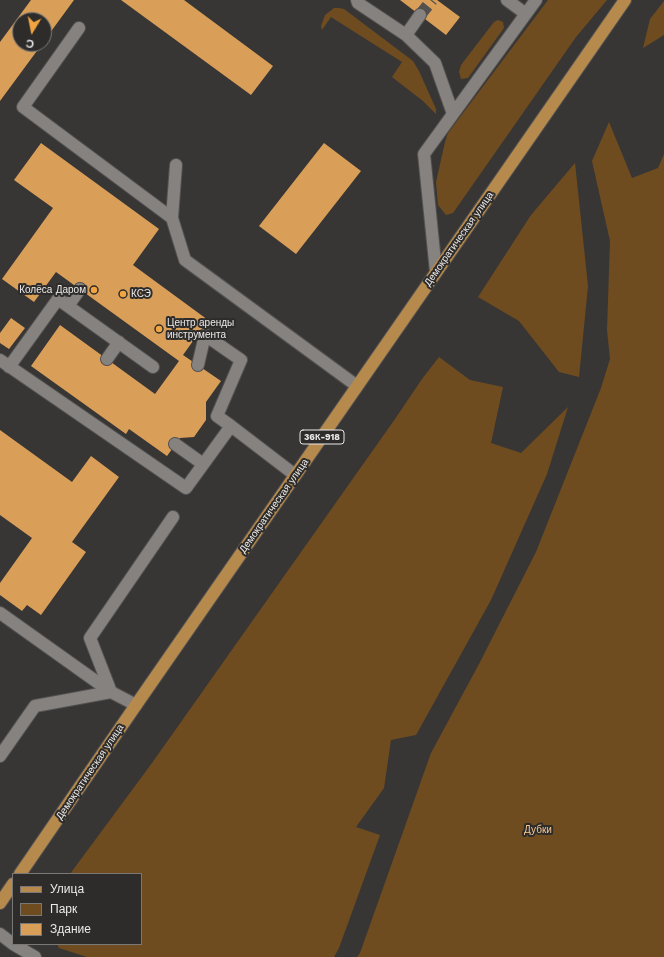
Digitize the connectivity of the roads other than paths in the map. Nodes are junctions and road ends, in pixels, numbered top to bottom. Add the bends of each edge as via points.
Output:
1 (357, 0) edge
2 (507, 0) edge
3 (536, 0) edge
4 (625, 0) edge
5 (526, 14) junction
6 (420, 15) tunnel mouth
7 (79, 28) dead end
8 (406, 35) junction
9 (453, 114) junction
10 (176, 165) dead end
11 (172, 218) junction
12 (436, 272) junction
13 (80, 289) dead end
14 (68, 306) junction
15 (119, 342) junction
16 (107, 359) dead end
17 (4, 363) edge
18 (198, 365) dead end
19 (153, 367) dead end
20 (357, 386) junction
21 (231, 426) junction
22 (175, 444) dead end
23 (203, 464) junction
24 (295, 475) junction
25 (173, 517) dead end
26 (0, 613) edge
27 (111, 692) junction
28 (136, 705) junction
29 (0, 756) edge
30 (21, 873) edge
31 (12, 885) edge
32 (0, 903) edge
33 (0, 934) edge
34 (12, 943) edge
35 (15, 945) edge
36 (35, 957) edge

1 - 8 lane
2 - 5 lane
3 - 5 lane
4 - 12 main road, Демократическая улица / 36К-918
5 - 9 lane
6 - 8 lane
7 - 11 lane via 23,106
8 - 9 lane via 435,63
9 - 12 lane via 424,154
10 - 11 lane
11 - 20 lane via 185,260
12 - 20 main road, Демократическая улица / 36К-918
13 - 14 lane
14 - 15 lane
14 - 17 lane via 58,299
15 - 16 lane
15 - 19 lane
17 - 23 lane via 186,488
18 - 21 lane via 205,335 241,360 217,416
20 - 24 main road, Демократическая улица / 36К-918
21 - 23 lane
21 - 24 lane
22 - 23 lane
24 - 28 main road, Демократическая улица / 36К-918
25 - 27 lane via 90,638
26 - 27 lane
27 - 28 lane
27 - 29 lane via 35,706
28 - 30 main road, Демократическая улица / 36К-918
31 - 32 main road
33 - 34 lane
35 - 36 lane

